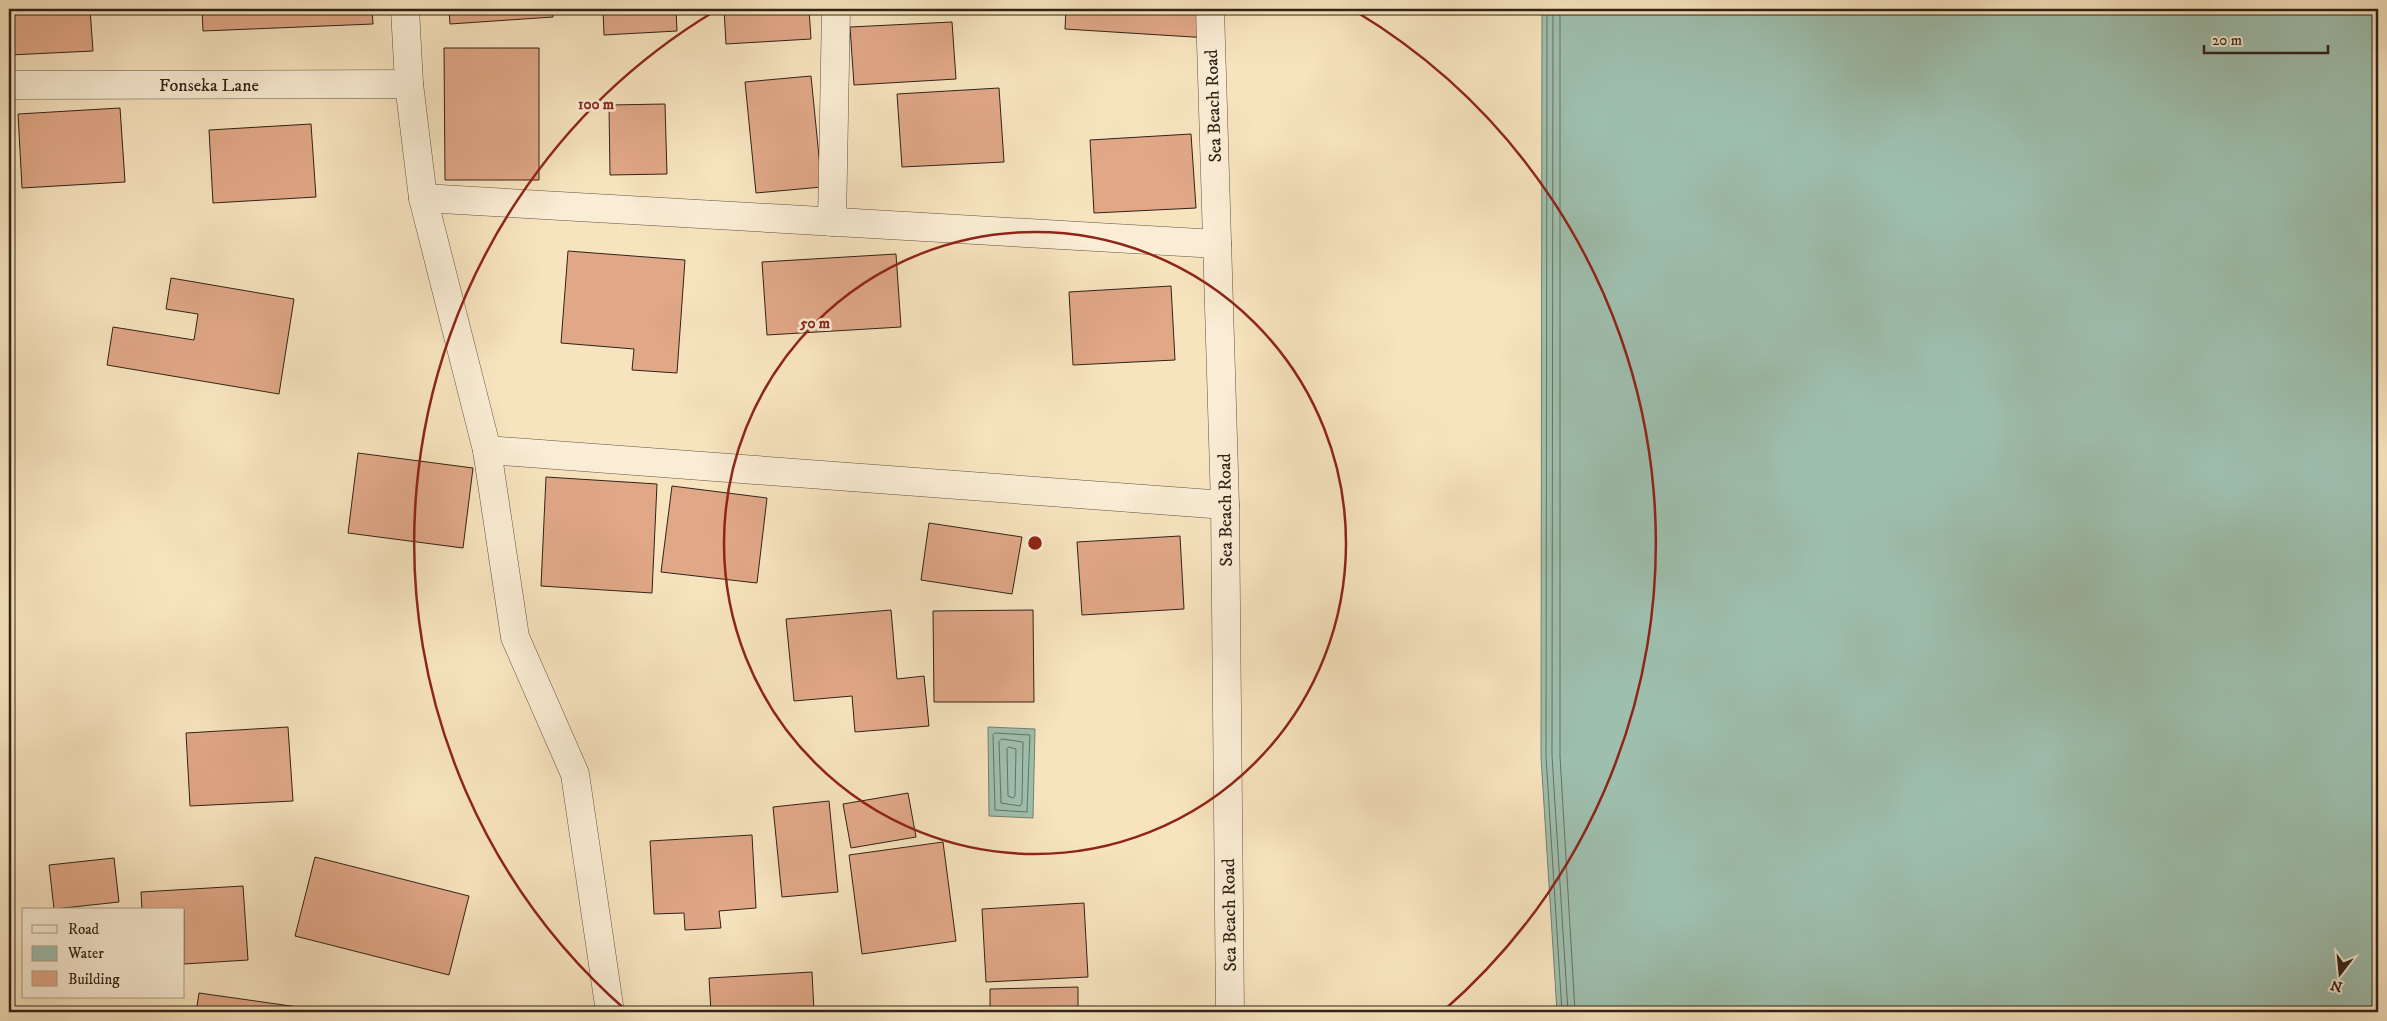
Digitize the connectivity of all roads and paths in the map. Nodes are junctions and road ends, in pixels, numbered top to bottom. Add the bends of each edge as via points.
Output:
1 (405, 9) edge
2 (836, 9) edge
3 (1210, 9) edge
4 (409, 84) junction
5 (9, 85) edge
6 (423, 198) junction
7 (832, 222) junction
8 (1217, 244) junction
9 (488, 450) junction
10 (1225, 505) junction
11 (610, 1012) edge
12 (1230, 1012) edge

1 - 4 street
2 - 7 street
3 - 8 street, Sea Beach Road
4 - 5 street, Fonseka Lane
4 - 6 street
6 - 7 street
6 - 9 street
7 - 8 street
8 - 10 street, Sea Beach Road
9 - 10 street
9 - 11 street via 515,637 575,774
10 - 12 street, Sea Beach Road

